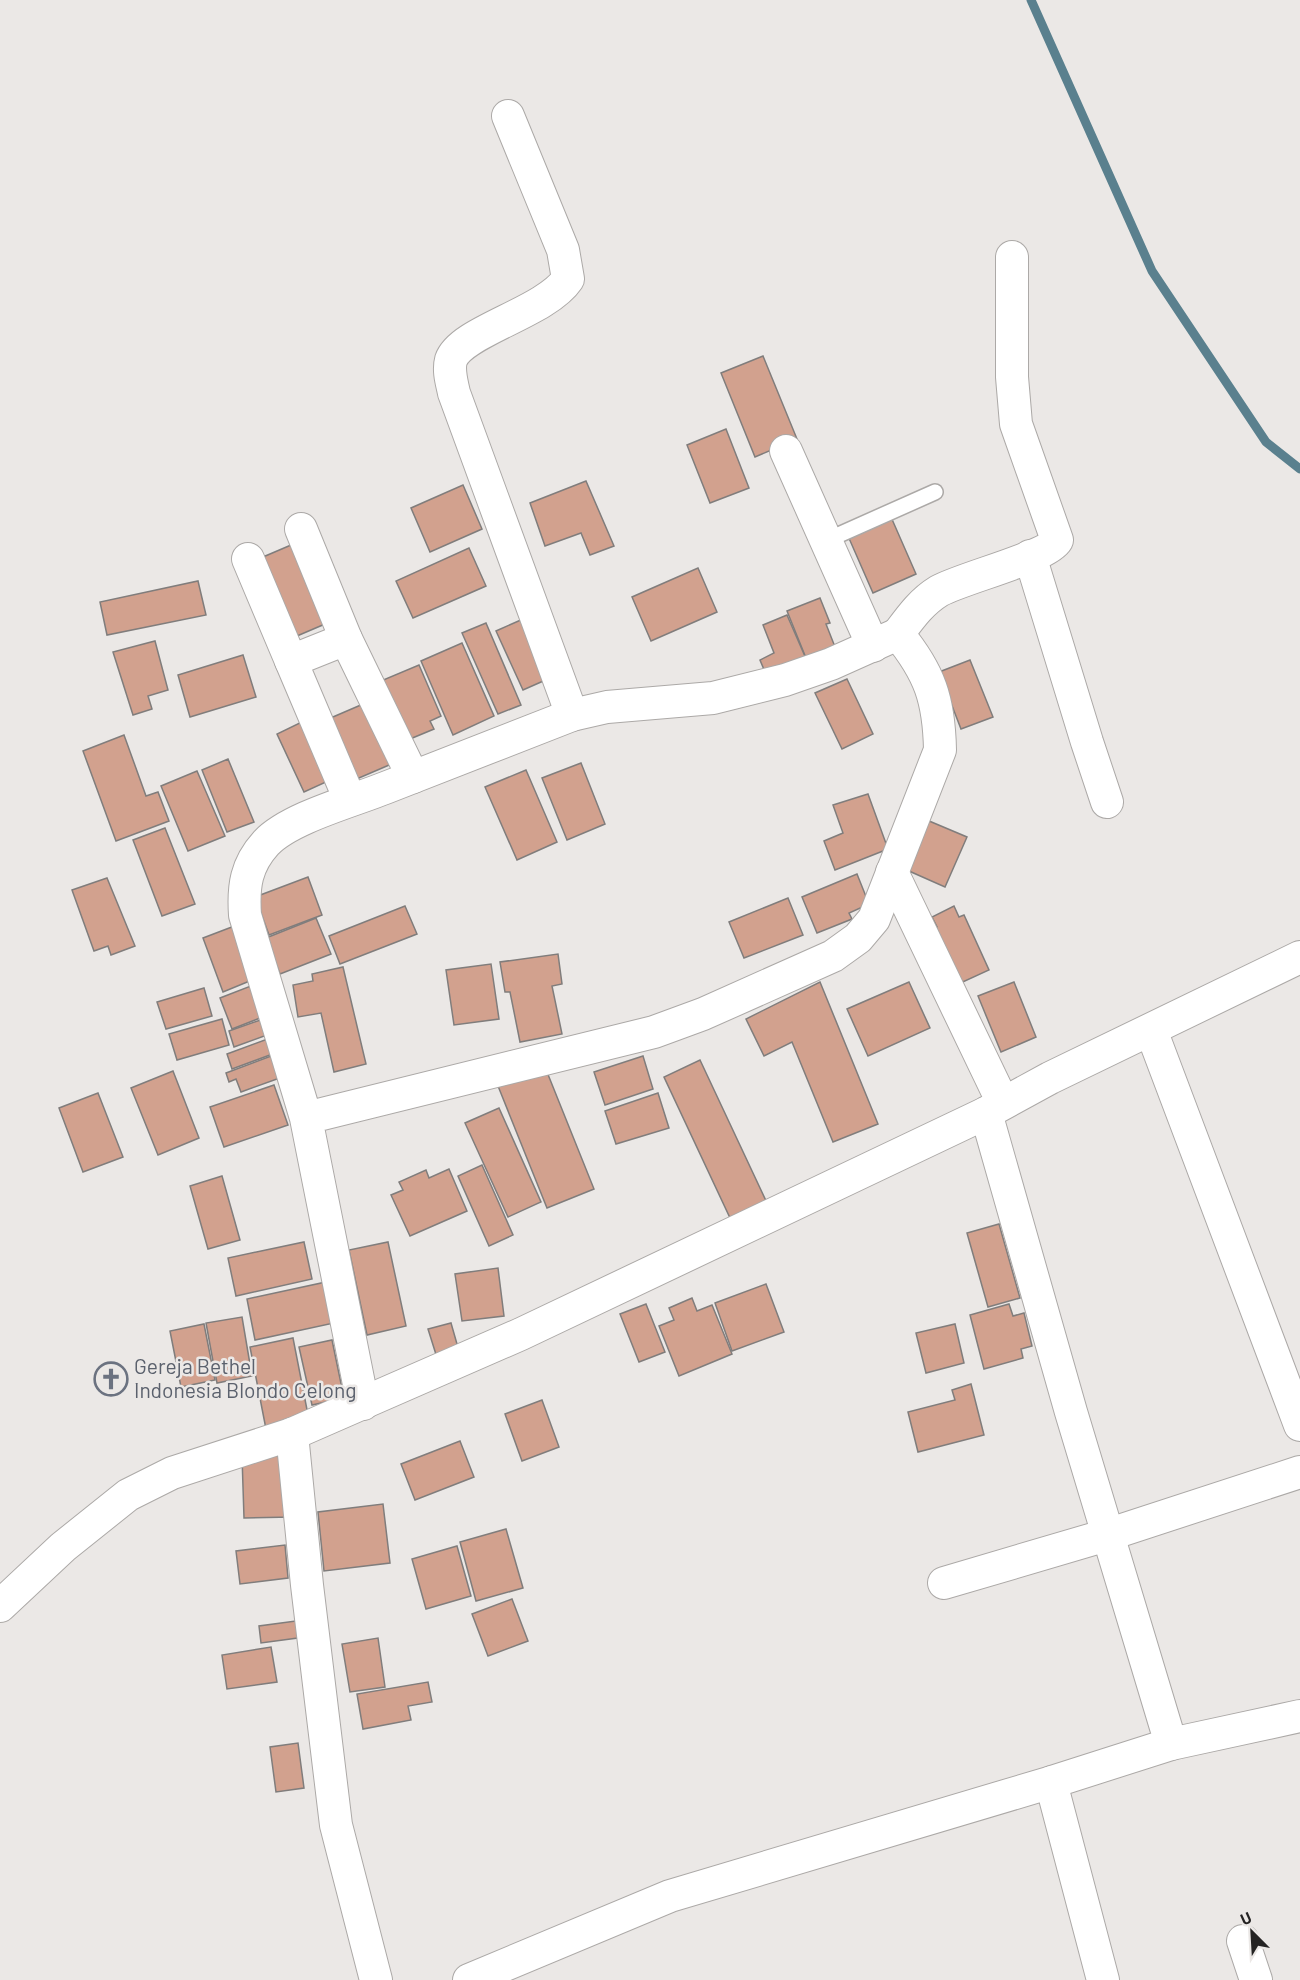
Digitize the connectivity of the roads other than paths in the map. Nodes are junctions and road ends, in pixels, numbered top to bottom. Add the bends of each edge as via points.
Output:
1 (508, 116) dead end
2 (1012, 257) dead end
3 (786, 451) dead end
4 (935, 492) dead end
5 (301, 529) dead end
6 (825, 541) junction
7 (1030, 556) junction
8 (248, 559) dead end
9 (346, 639) junction
10 (885, 640) junction
11 (291, 661) junction
12 (572, 715) junction
13 (413, 777) junction
14 (350, 800) junction
15 (1107, 802) dead end
16 (892, 872) junction
17 (1300, 957) edge
18 (1151, 1030) junction
19 (994, 1108) junction
20 (306, 1118) junction
21 (363, 1404) junction
22 (1300, 1425) edge
23 (292, 1434) junction
24 (1300, 1472) edge
25 (1107, 1535) junction
26 (944, 1583) dead end
27 (0, 1606) edge
28 (1300, 1716) edge
29 (1171, 1744) junction
30 (1052, 1782) junction
31 (1243, 1941) dead end
32 (376, 1980) edge
33 (469, 1980) edge
34 (1103, 1980) edge
35 (1256, 1980) edge

1 - 12 street via 562,250 568,279 548,299 463,344 451,360 451,378
2 - 7 street via 1016,424 1057,540
3 - 6 street
4 - 6 lane
5 - 9 street
6 - 10 street
7 - 10 street via 937,592
7 - 15 street
8 - 11 street
9 - 11 street
9 - 13 street
10 - 12 street via 785,680 713,698 607,707
10 - 16 street via 913,653 934,695 940,750
11 - 14 street
12 - 13 street
13 - 14 street
14 - 20 street via 288,827 267,842 250,865 243,892 245,915
16 - 19 street
16 - 20 street via 874,919 858,938 832,956 703,1014 654,1032
17 - 18 street
18 - 19 street
18 - 22 street
19 - 21 street via 531,1329
19 - 25 street
20 - 21 street
21 - 23 street
23 - 27 street via 172,1473 128,1495 63,1547
23 - 32 street via 336,1825
24 - 25 street
25 - 26 street
25 - 29 street
28 - 29 street
29 - 30 street
30 - 33 street via 670,1896
30 - 34 street
31 - 35 street

